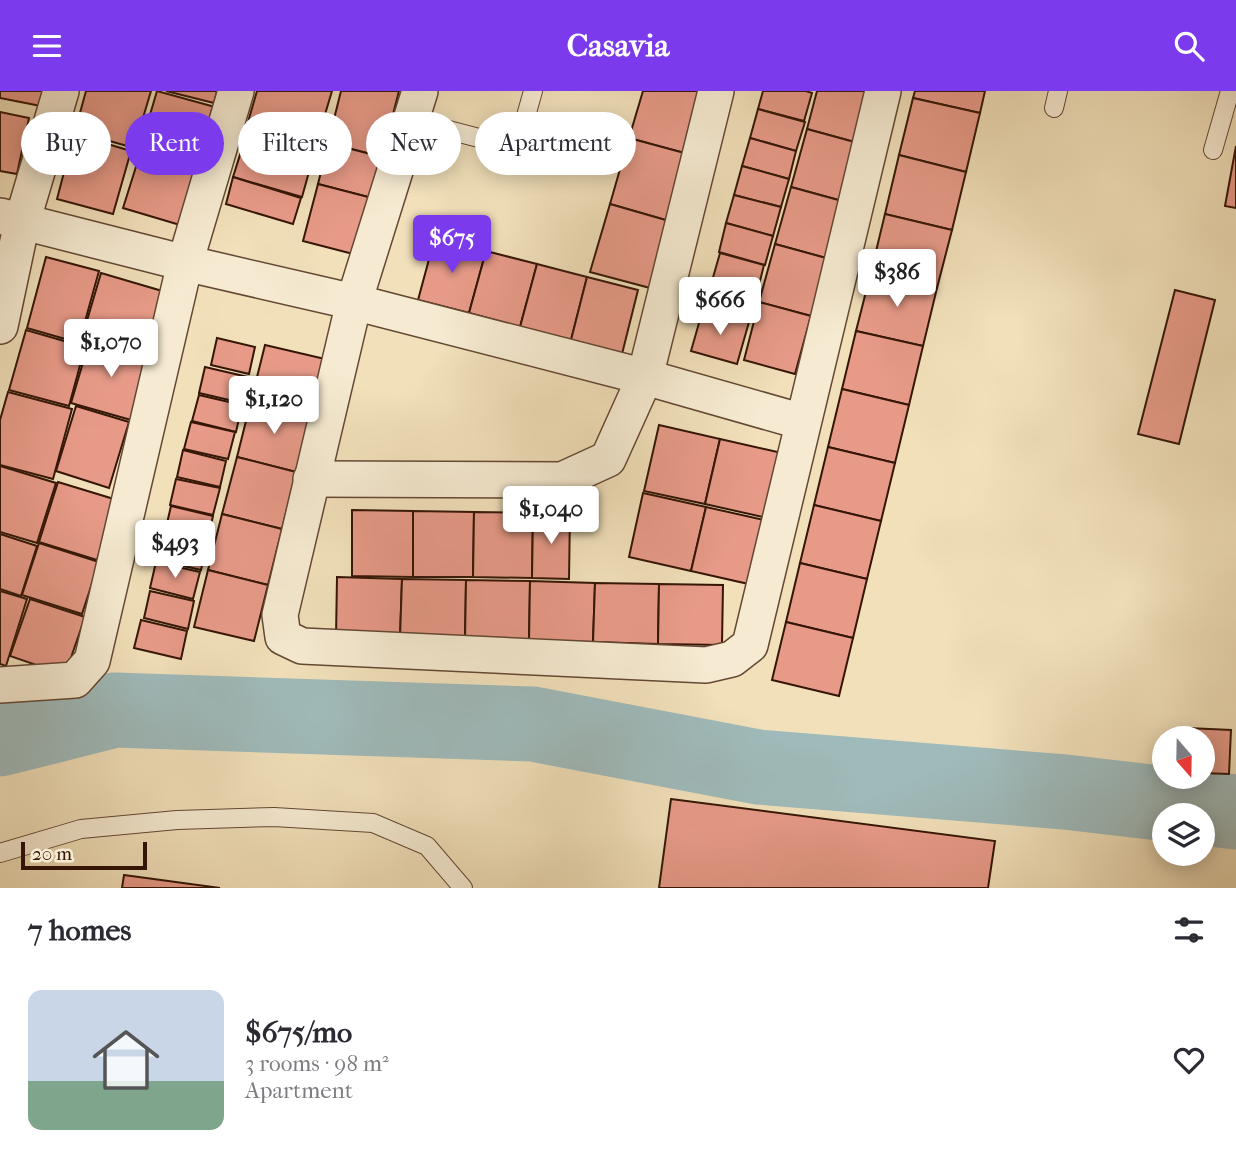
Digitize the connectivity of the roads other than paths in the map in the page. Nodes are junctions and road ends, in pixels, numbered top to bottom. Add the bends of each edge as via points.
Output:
1 (61, 91) edge
2 (236, 91) edge
3 (533, 91) edge
4 (716, 91) edge
5 (883, 91) edge
6 (1230, 91) edge
7 (415, 105) edge
8 (1213, 150) dead end
9 (11, 219) edge
10 (185, 263) junction
11 (354, 302) junction
12 (0, 326) edge
13 (645, 377) junction
14 (803, 422) junction
15 (312, 479) junction
16 (0, 685) edge
17 (0, 853) edge
18 (463, 888) edge

1 - 9 street
2 - 10 street
3 - 7 lane via 517,148
4 - 13 street
5 - 14 street
6 - 8 lane
7 - 11 street
9 - 10 street
9 - 12 street
10 - 11 street
10 - 16 street via 92,661 75,680
11 - 13 street
11 - 15 street
13 - 14 street
13 - 15 street via 608,459 562,480
14 - 15 street via 750,645 732,659 706,665 302,646 282,637 280,614
17 - 18 lane via 81,829 177,820 274,817 373,823 427,846

